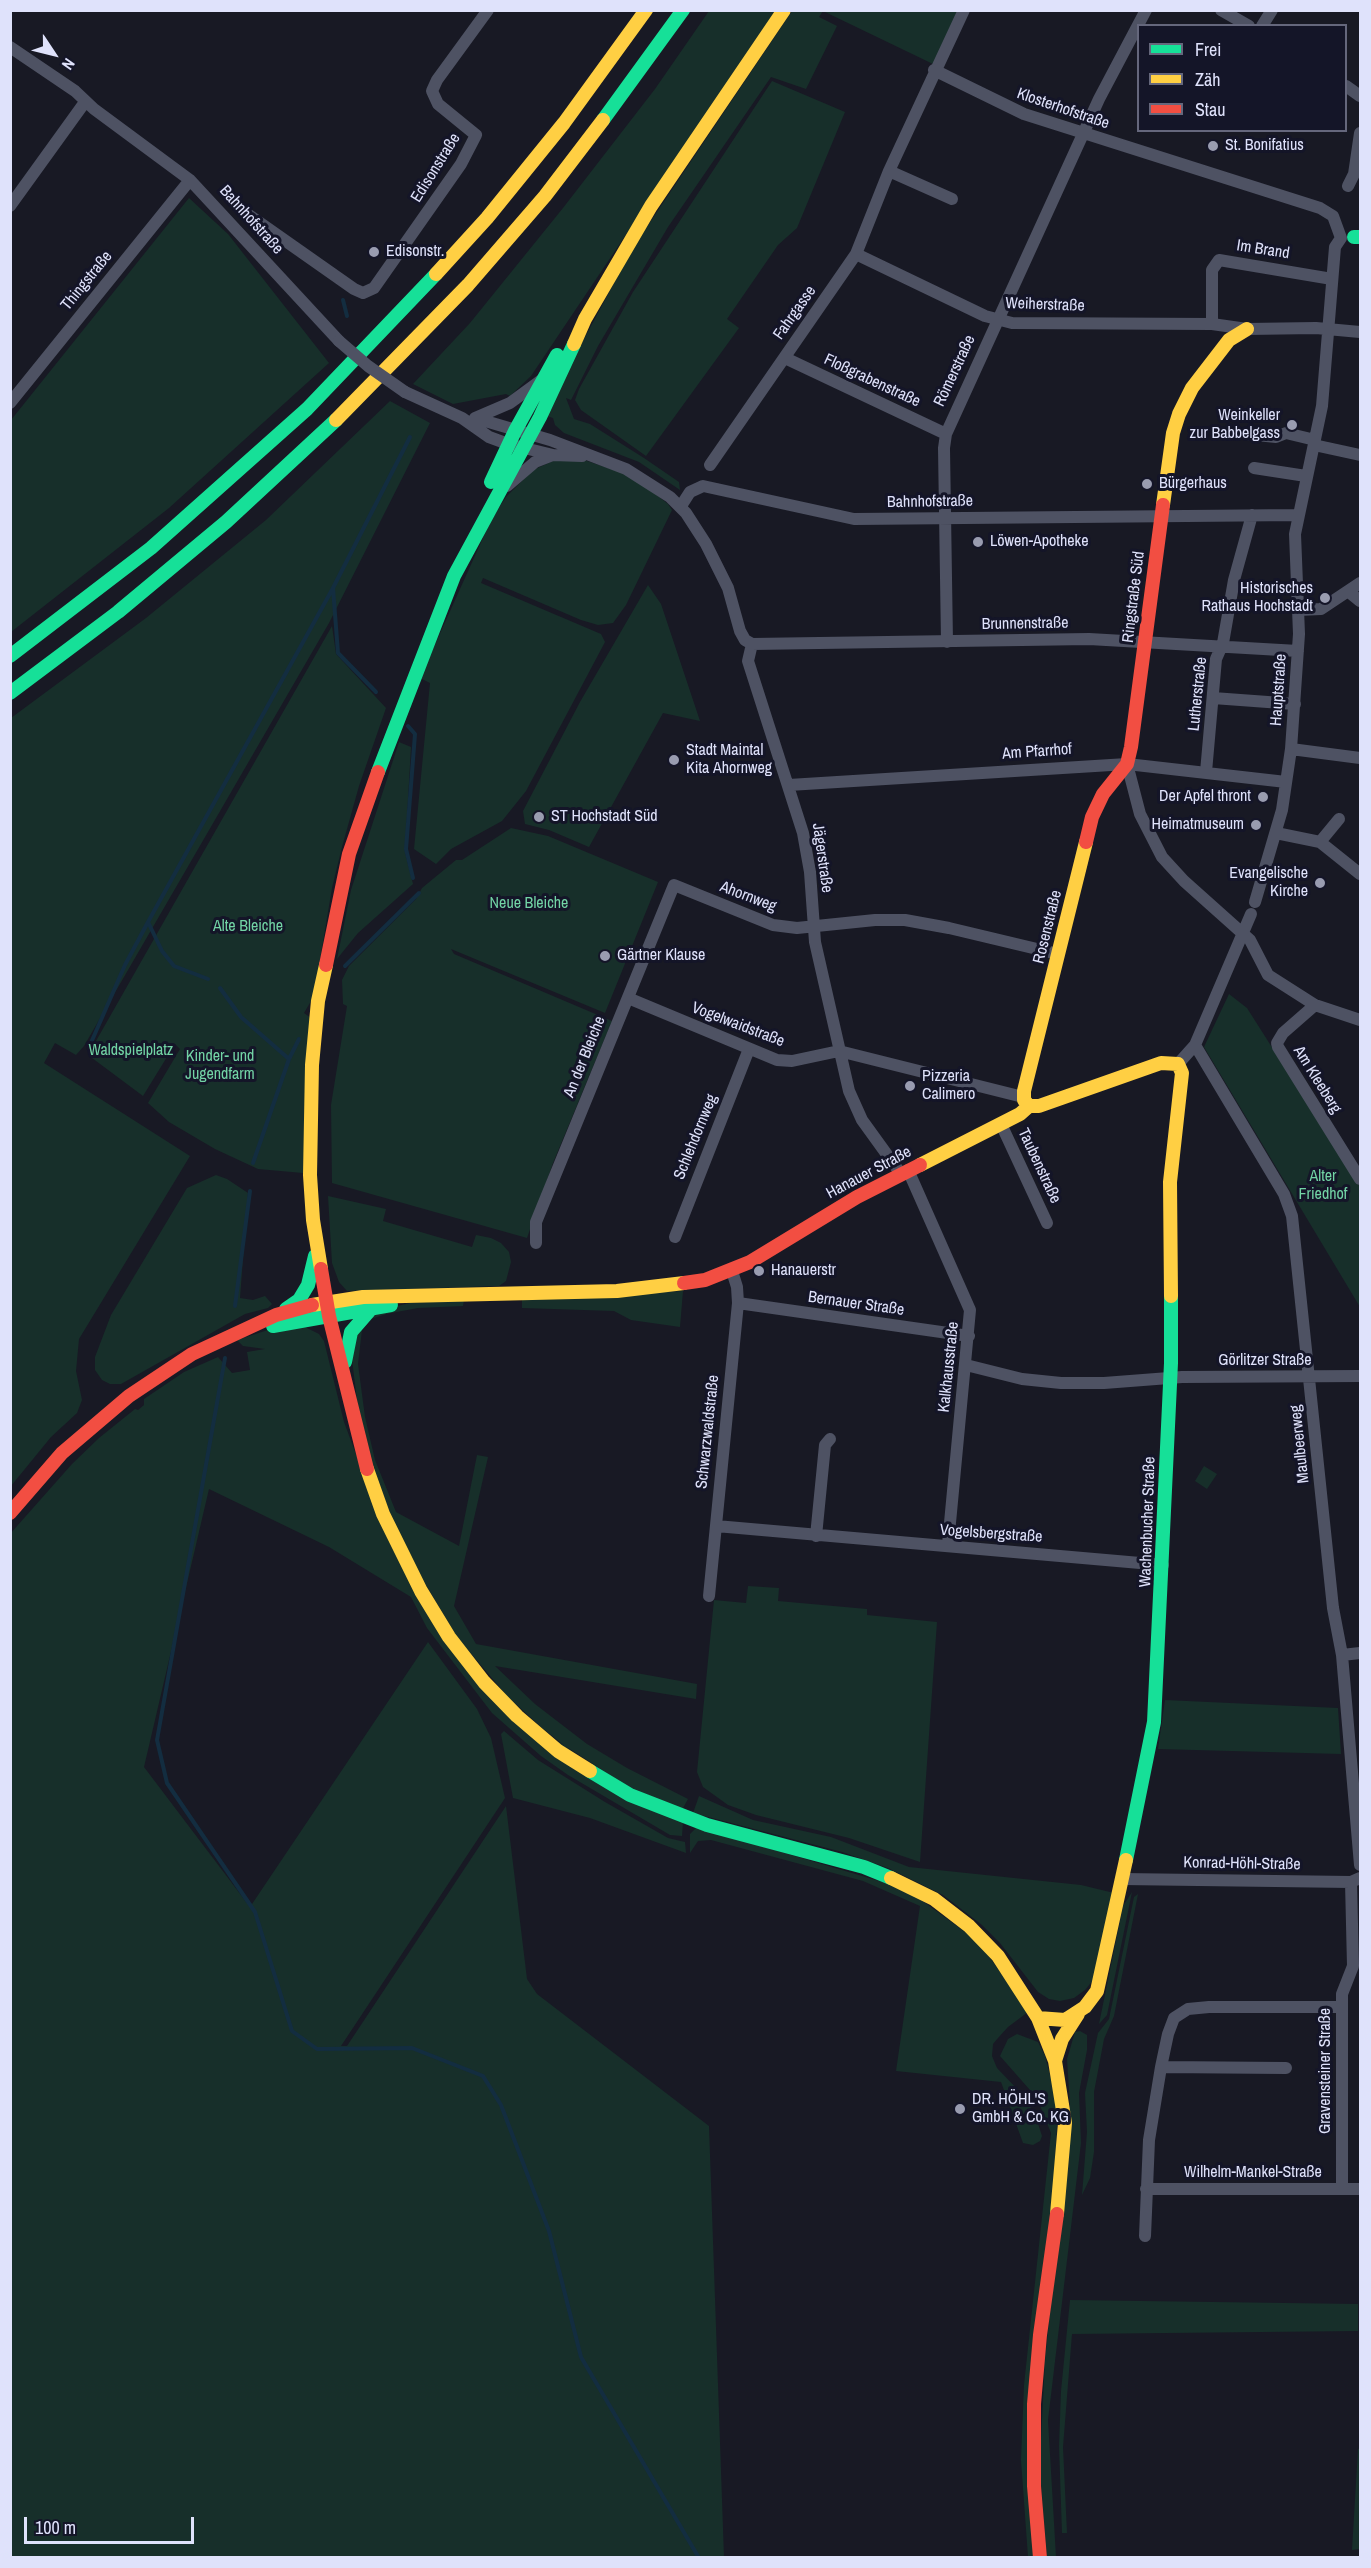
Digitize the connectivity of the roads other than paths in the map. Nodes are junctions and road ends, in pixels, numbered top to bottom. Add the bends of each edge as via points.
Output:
1 (488, 10) edge
2 (646, 10) edge
3 (683, 10) edge
4 (784, 10) edge
5 (964, 10) edge
6 (1146, 10) edge
7 (1221, 10) edge
8 (1272, 10) edge
9 (1139, 24) edge
10 (1246, 24) edge
11 (1264, 24) edge
12 (1137, 28) edge
13 (10, 47) edge
14 (934, 70) junction
15 (1347, 87) edge
16 (1360, 96) edge
17 (85, 102) junction
18 (1360, 133) edge
19 (1083, 134) junction
20 (890, 171) junction
21 (190, 180) junction
22 (1348, 186) dead end
23 (952, 199) dead end
24 (10, 206) edge
25 (243, 211) dead end
26 (1352, 237) edge
27 (856, 254) junction
28 (1332, 279) junction
29 (370, 290) joint
30 (585, 319) junction
31 (998, 320) junction
32 (1212, 324) junction
33 (1247, 329) junction
34 (1327, 329) junction
35 (1360, 332) edge
36 (784, 358) junction
37 (543, 378) junction
38 (10, 403) edge
39 (462, 418) junction
40 (475, 418) junction
41 (946, 434) junction
42 (1247, 434) dead end
43 (530, 435) junction
44 (512, 438) junction
45 (1314, 442) junction
46 (523, 448) junction
47 (553, 455) junction
48 (1360, 455) edge
49 (589, 456) junction
50 (710, 465) dead end
51 (1254, 468) dead end
52 (1306, 476) junction
53 (497, 495) junction
54 (681, 506) junction
55 (1252, 515) junction
56 (1297, 515) junction
57 (1160, 516) junction
58 (946, 518) junction
59 (454, 576) junction
60 (1360, 583) edge
61 (1349, 592) junction
62 (1360, 601) edge
63 (1298, 610) junction
64 (947, 642) junction
65 (1145, 643) junction
66 (752, 644) junction
67 (1221, 648) junction
68 (1299, 651) junction
69 (10, 656) edge
70 (10, 693) edge
71 (1214, 698) junction
72 (1295, 704) junction
73 (1291, 749) junction
74 (1360, 758) edge
75 (1127, 764) junction
76 (1206, 772) junction
77 (1286, 783) junction
78 (789, 784) junction
79 (1339, 819) dead end
80 (1276, 833) junction
81 (1320, 842) junction
82 (1360, 874) edge
83 (674, 885) joint
84 (813, 926) junction
85 (1244, 934) junction
86 (1058, 954) junction
87 (628, 998) junction
88 (1315, 1005) junction
89 (1360, 1020) edge
90 (1195, 1045) junction
91 (749, 1049) junction
92 (839, 1051) junction
93 (1178, 1064) junction
94 (1026, 1101) junction
95 (1001, 1124) junction
96 (904, 1172) junction
97 (1360, 1179) edge
98 (1047, 1223) dead end
99 (675, 1237) dead end
100 (536, 1243) dead end
101 (317, 1246) junction
102 (732, 1271) junction
103 (425, 1297) junction
104 (738, 1304) junction
105 (328, 1309) junction
106 (371, 1309) junction
107 (276, 1315) junction
108 (248, 1330) junction
109 (969, 1336) junction
110 (966, 1365) junction
111 (1360, 1376) edge
112 (1310, 1377) junction
113 (344, 1379) junction
114 (1170, 1379) junction
115 (830, 1438) dead end
116 (10, 1513) edge
117 (716, 1526) junction
118 (816, 1536) junction
119 (948, 1544) junction
120 (1163, 1565) junction
121 (709, 1596) dead end
122 (1360, 1653) edge
123 (1342, 1655) junction
124 (1360, 1865) edge
125 (1122, 1879) junction
126 (1356, 1880) edge
127 (1101, 1977) junction
128 (1342, 2007) junction
129 (1079, 2012) junction
130 (1038, 2018) junction
131 (1055, 2061) junction
132 (1161, 2067) junction
133 (1286, 2068) dead end
134 (1146, 2189) junction
135 (1342, 2189) junction
136 (1360, 2189) edge
137 (1145, 2236) dead end
138 (1040, 2558) edge

1 - 29 street, Edisonstraße via 432,91 438,104 476,135 380,283
2 - 69 main road via 564,123 487,218 307,409 151,548
3 - 70 main road via 545,196 468,285 365,393 226,522 118,612
4 - 30 main road via 651,207
5 - 14 street, Fahrgasse
6 - 9 street, Römerstraße
7 - 10 street
8 - 11 street
12 - 19 street, Römerstraße
13 - 17 street, Bahnhofstraße
14 - 19 street, Klosterhofstraße via 1005,106
14 - 20 street, Fahrgasse
15 - 16 street
17 - 21 street, Bahnhofstraße
17 - 24 street
18 - 22 street via 1354,174
19 - 26 street, Klosterhofstraße via 1320,208
19 - 31 street, Römerstraße
20 - 23 street
20 - 27 street, Fahrgasse
21 - 38 street, Thingstraße
21 - 39 street, Bahnhofstraße, bridge via 368,366 405,392
25 - 29 street, Bahnhofstraße via 354,289 363,293
26 - 28 street, Hauptstraße via 1335,248
27 - 31 street, Weiherstraße
27 - 36 street, Fahrgasse
28 - 32 street, Im Brand via 1216,262 1212,270
28 - 34 street, Hauptstraße
30 - 37 main road
30 - 43 main road
31 - 32 street, Weiherstraße
31 - 41 street, Römerstraße
32 - 33 street, Weiherstraße
33 - 34 street
33 - 57 main road, Ringstraße Süd via 1229,340 1182,406 1173,433
34 - 35 street
34 - 45 street, Hauptstraße via 1325,384
36 - 41 street, Floßgrabenstraße
36 - 50 street, Fahrgasse
37 - 40 street, Bahnhofstraße via 510,403
37 - 44 main road
39 - 40 street, Bahnhofstraße
39 - 44 street, Bahnhofstraße via 489,437
40 - 44 street, Bahnhofstraße
41 - 58 street, Römerstraße
42 - 45 street via 1276,437 1286,433
43 - 44 street, Bahnhofstraße
43 - 46 main road
43 - 49 street, Bahnhofstraße
44 - 46 street, Bahnhofstraße
44 - 59 main road via 471,527
45 - 48 street
45 - 52 street, Hauptstraße
46 - 47 street, Bahnhofstraße
46 - 53 main road
47 - 49 street, Bahnhofstraße
47 - 53 street, Bahnhofstraße via 521,472
49 - 54 street, Bahnhofstraße via 636,474
51 - 52 street
52 - 56 street, Hauptstraße
53 - 59 main road
54 - 58 street, Bahnhofstraße via 690,492 703,486 847,519
54 - 66 street via 714,559 728,588 740,631
55 - 56 street, Bahnhofstraße
55 - 57 street, Bahnhofstraße
55 - 67 street, Lutherstraße
56 - 63 street, Hauptstraße
57 - 58 street, Bahnhofstraße
57 - 65 main road, Ringstraße Süd
58 - 64 street, Römerstraße
59 - 101 main road via 349,854 326,956 312,1065 310,1175
60 - 61 street
61 - 62 street
61 - 63 street via 1321,609
63 - 68 street, Hauptstraße
64 - 65 street, Brunnenstraße via 1089,639
64 - 66 street, Brunnenstraße
65 - 67 street, Brunnenstraße
65 - 75 main road, Ringstraße Süd
66 - 78 street, Jägerstraße via 748,661
67 - 68 street, Brunnenstraße
67 - 71 street, Lutherstraße via 1216,659
68 - 72 street, Hauptstraße
71 - 72 street
71 - 76 street, Lutherstraße
72 - 73 street, Hauptstraße
73 - 74 street
73 - 77 street, Hauptstraße
75 - 76 street, Am Pfarrhof
75 - 78 street, Am Pfarrhof
75 - 85 street, Ringstraße Süd via 1140,814 1162,857
75 - 86 main road, Rosenstraße via 1103,794 1092,817
76 - 77 street, Am Pfarrhof
77 - 80 street, Hauptstraße
78 - 84 street, Jägerstraße via 806,846
79 - 81 street
80 - 81 street
80 - 85 street, Hauptstraße
81 - 82 street
83 - 84 street, Ahornweg via 767,924
83 - 87 street, An der Bleiche
84 - 86 street, Ahornweg via 905,920
84 - 92 street, Jägerstraße
85 - 88 street, Ringstraße Süd via 1268,975
85 - 90 street
86 - 94 main road, Rosenstraße
87 - 91 street, Vogelwaidstraße
87 - 100 street, An der Bleiche via 536,1222
88 - 89 street, Ringstraße Süd
88 - 97 street, Am Kleeberg via 1283,1033 1278,1047
90 - 93 street
90 - 112 street, Maulbeerweg via 1289,1206
91 - 92 street, Vogelwaidstraße via 786,1061
91 - 99 street, Schlehdornweg
92 - 94 street
92 - 96 street, Kalkhausstraße via 855,1110
93 - 94 main road, Hanauer Straße via 1161,1063 1039,1106
93 - 114 main road, Wachenbucher Straße via 1182,1073 1170,1182
94 - 95 main road, Hanauer Straße via 1020,1114
95 - 96 main road, Hanauer Straße
95 - 98 street, Taubenstraße
96 - 102 main road, Hanauer Straße
96 - 109 street, Kalkhausstraße via 968,1302
101 - 105 main road
101 - 107 main road via 304,1293
102 - 103 main road, Hanauer Straße via 687,1284 617,1291
102 - 104 street, Schwarzwaldstraße
103 - 105 main road, Hanauer Straße via 363,1297
103 - 106 main road, Hanauer Straße
104 - 109 street, Bernauer Straße
104 - 117 street, Schwarzwaldstraße
105 - 106 main road, Hanauer Straße
105 - 107 main road
105 - 108 main road
105 - 113 main road
106 - 113 main road via 347,1342
107 - 108 main road
108 - 116 main road via 192,1354 129,1396 62,1453
109 - 110 street, Kalkhausstraße
110 - 114 street via 1050,1383
110 - 119 street, Kalkhausstraße
111 - 112 street, Görlitzer Straße
112 - 114 street, Görlitzer Straße
112 - 123 street, Maulbeerweg via 1332,1608
113 - 130 main road via 364,1462 383,1514 421,1591 465,1659 535,1733 586,1770 650,1804 707,1825 864,1867 923,1893 948,1908 983,1939
114 - 120 main road, Wachenbucher Straße
115 - 118 street via 825,1445
117 - 118 street, Vogelsbergstraße
117 - 121 street, Schwarzwaldstraße
118 - 119 street, Vogelsbergstraße via 936,1547
119 - 120 street, Vogelsbergstraße
120 - 125 main road, Wachenbucher Straße via 1154,1722
122 - 123 street
123 - 124 street, Maulbeerweg
125 - 126 street, Konrad-Höhl-Straße
125 - 127 main road, Wachenbucher Straße
126 - 128 street, Gravensteiner Straße via 1353,1966 1343,1990
127 - 129 main road, Wachenbucher Straße via 1097,1991
127 - 130 main road via 1087,1995
128 - 132 street via 1188,2009 1171,2025
128 - 135 street, Gravensteiner Straße
129 - 130 main road via 1058,2021
129 - 131 main road, Wachenbucher Straße via 1062,2039
130 - 131 main road
131 - 138 main road via 1065,2133 1034,2404 1034,2486
132 - 133 street
132 - 134 street via 1149,2140
134 - 135 street, Wilhelm-Mankel-Straße
134 - 137 street
135 - 136 street, Wilhelm-Mankel-Straße

